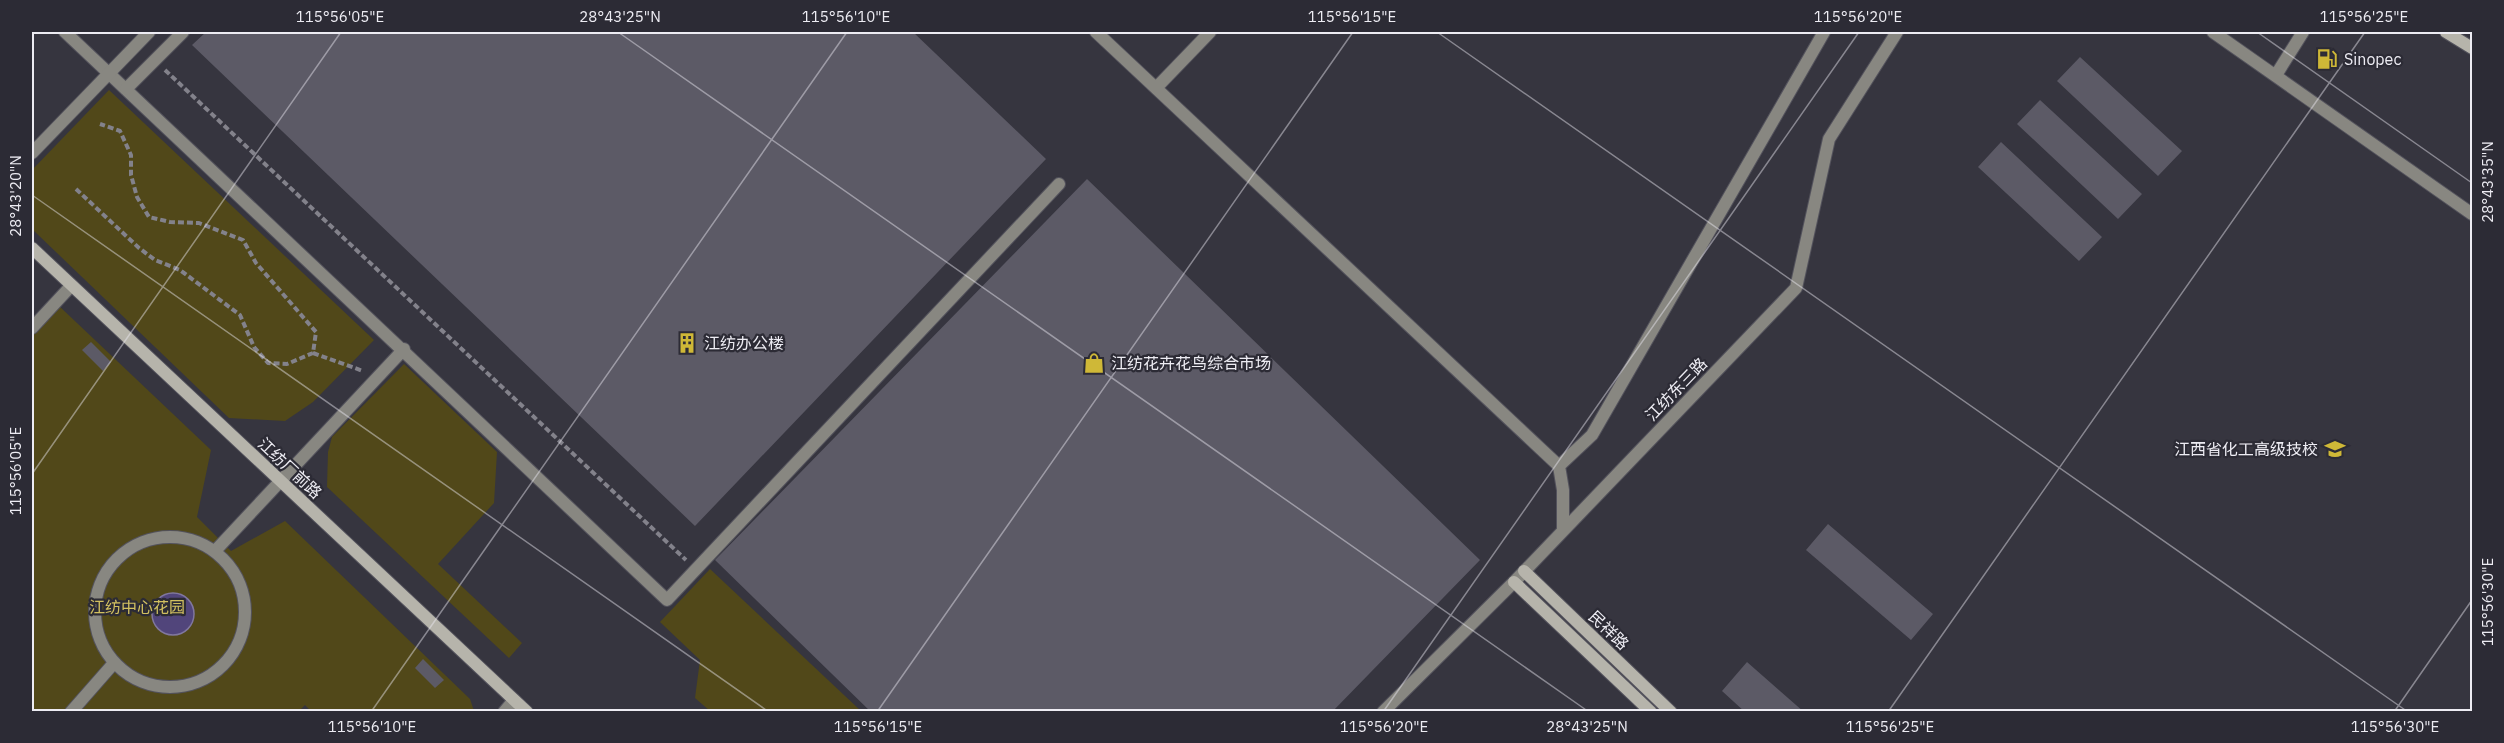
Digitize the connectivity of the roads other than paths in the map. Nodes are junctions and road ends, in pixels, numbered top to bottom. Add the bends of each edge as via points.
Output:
1 (65, 32) edge
2 (149, 32) edge
3 (183, 32) edge
4 (1096, 32) edge
5 (1210, 32) edge
6 (1824, 32) edge
7 (1897, 32) edge
8 (2213, 32) edge
9 (2303, 32) edge
10 (2446, 32) edge
11 (2472, 48) edge
12 (108, 72) junction
13 (2276, 75) junction
14 (1156, 88) junction
15 (126, 89) junction
16 (32, 153) edge
17 (1059, 184) dead end
18 (2472, 214) edge
19 (32, 248) edge
20 (71, 286) junction
21 (32, 328) edge
22 (404, 349) junction
23 (1558, 466) junction
24 (281, 482) junction
25 (1563, 530) junction
26 (215, 551) junction
27 (1524, 571) junction
28 (1514, 582) junction
29 (114, 663) junction
30 (514, 700) junction
31 (71, 711) edge
32 (504, 711) edge
33 (527, 711) edge
34 (1383, 711) edge
35 (1651, 711) edge
36 (1671, 711) edge

1 - 12 street
2 - 12 street
3 - 15 street
4 - 14 street
5 - 14 street
6 - 23 street via 1592,435
7 - 25 street, 江纺东三路 via 1829,139 1796,288
8 - 13 street
9 - 13 street
10 - 11 main road
12 - 15 street
12 - 16 street
13 - 18 street
14 - 23 street
15 - 22 street
17 - 22 street via 666,600
19 - 20 main road, 江纺厂前路
20 - 21 street
20 - 24 main road, 江纺厂前路
22 - 24 street
23 - 25 street via 1563,490
24 - 26 street
24 - 30 main road, 江纺厂前路
25 - 27 street, 江纺东三路
26 - 29 street via 192,540 168,536 144,541 105,571 96,594 94,619 100,643
26 - 29 street via 236,577 243,592 246,617 240,642 226,663 207,679 175,687 158,687 134,679
27 - 28 street, 江纺东三路
27 - 36 main road, 民祥路
28 - 34 street, 江纺东三路
28 - 35 main road, 民祥路
29 - 31 street
30 - 32 street
30 - 33 main road, 江纺厂前路

